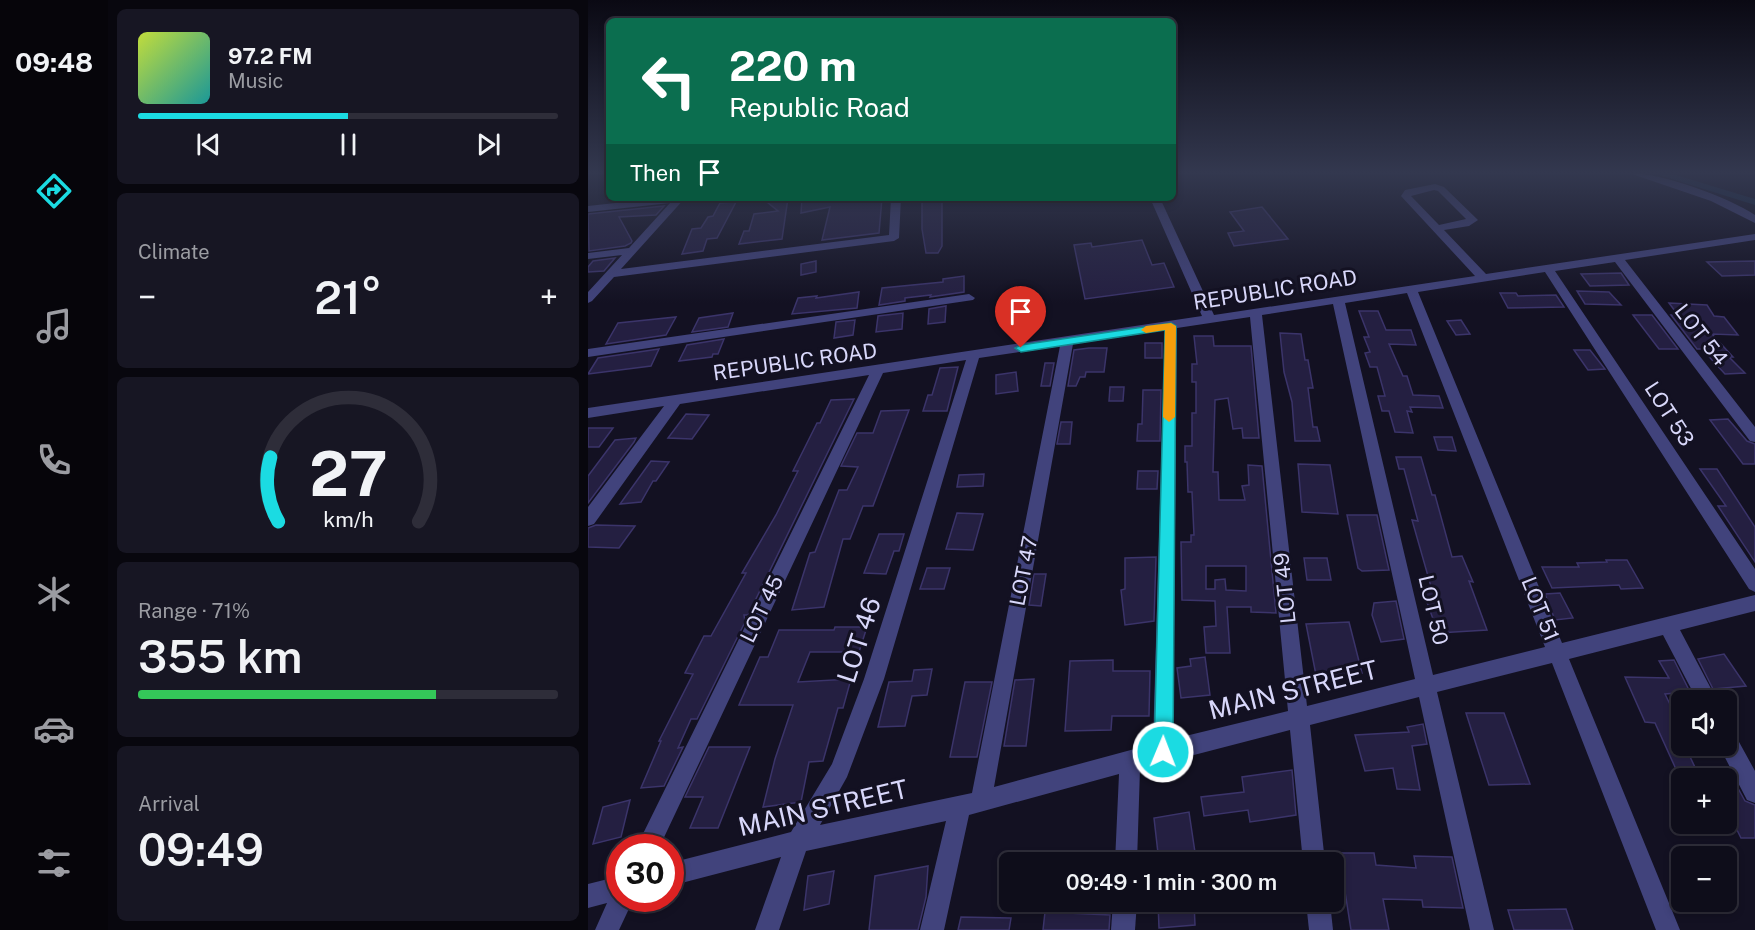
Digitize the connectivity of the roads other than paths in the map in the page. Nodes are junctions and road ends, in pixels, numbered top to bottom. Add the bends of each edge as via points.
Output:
1 (663, 216) edge
2 (895, 216) edge
3 (1163, 216) edge
4 (1425, 216) edge
5 (1469, 216) edge
6 (1436, 228) junction
7 (1753, 239) edge
8 (631, 251) junction
9 (588, 256) edge
10 (1617, 257) junction
11 (1548, 268) junction
12 (610, 274) junction
13 (1484, 278) junction
14 (1411, 289) junction
15 (969, 298) dead end
16 (588, 299) edge
17 (1338, 300) junction
18 (1256, 313) junction
19 (1210, 320) junction
20 (1171, 326) junction
21 (1067, 341) junction
22 (588, 353) edge
23 (974, 355) junction
24 (878, 370) junction
25 (676, 400) junction
26 (588, 413) edge
27 (1755, 437) edge
28 (588, 519) edge
29 (1755, 584) edge
30 (1755, 603) edge
31 (1667, 625) junction
32 (1557, 653) junction
33 (1427, 685) junction
34 (1702, 690) edge
35 (1299, 717) junction
36 (1163, 752) junction
37 (1736, 756) edge
38 (1130, 760) junction
39 (1755, 792) edge
40 (970, 804) junction
41 (654, 834) edge
42 (798, 841) junction
43 (1126, 852) edge
44 (1313, 852) edge
45 (684, 871) edge
46 (606, 892) edge
47 (588, 896) edge
48 (615, 912) edge
49 (1124, 912) edge
50 (1319, 912) edge
51 (607, 930) edge
52 (767, 930) edge
53 (932, 930) edge
54 (1123, 930) edge
55 (1321, 930) edge
56 (1482, 930) edge
57 (1668, 930) edge

1 - 8 street
2 - 12 street via 894,238
3 - 19 street
4 - 6 street
5 - 6 street via 1473,220 1465,224
6 - 13 street
7 - 10 street, REPUBLIC ROAD
8 - 9 street
8 - 12 street
10 - 11 street, REPUBLIC ROAD
10 - 27 street, LOT 54
11 - 13 street, REPUBLIC ROAD
11 - 29 street, LOT 53
12 - 16 street
13 - 14 street, REPUBLIC ROAD
14 - 17 street, REPUBLIC ROAD
14 - 32 street, LOT 51
15 - 22 street
17 - 18 street, REPUBLIC ROAD
17 - 33 street, LOT 50
18 - 19 street, REPUBLIC ROAD
18 - 35 street, LOT 49
19 - 20 street, REPUBLIC ROAD
20 - 21 street, REPUBLIC ROAD
20 - 36 street
21 - 23 street, REPUBLIC ROAD
21 - 40 street, LOT 47
23 - 24 street, REPUBLIC ROAD
23 - 42 street, LOT 46 via 874,679 840,770
24 - 25 street, REPUBLIC ROAD
24 - 41 street, LOT 45
25 - 26 street, REPUBLIC ROAD
25 - 28 street
30 - 31 street, MAIN STREET
31 - 32 street, MAIN STREET
31 - 34 street
32 - 33 street, MAIN STREET
32 - 57 street, LOT 51
33 - 35 street, MAIN STREET
33 - 56 street, LOT 50
35 - 36 street, MAIN STREET
35 - 44 street, LOT 49
36 - 38 street, MAIN STREET
37 - 39 street
38 - 40 street, MAIN STREET
38 - 43 street
40 - 42 street, MAIN STREET
40 - 53 street, LOT 47
42 - 45 street, MAIN STREET
42 - 52 street, LOT 46
46 - 47 street
48 - 51 street
49 - 54 street
50 - 55 street

